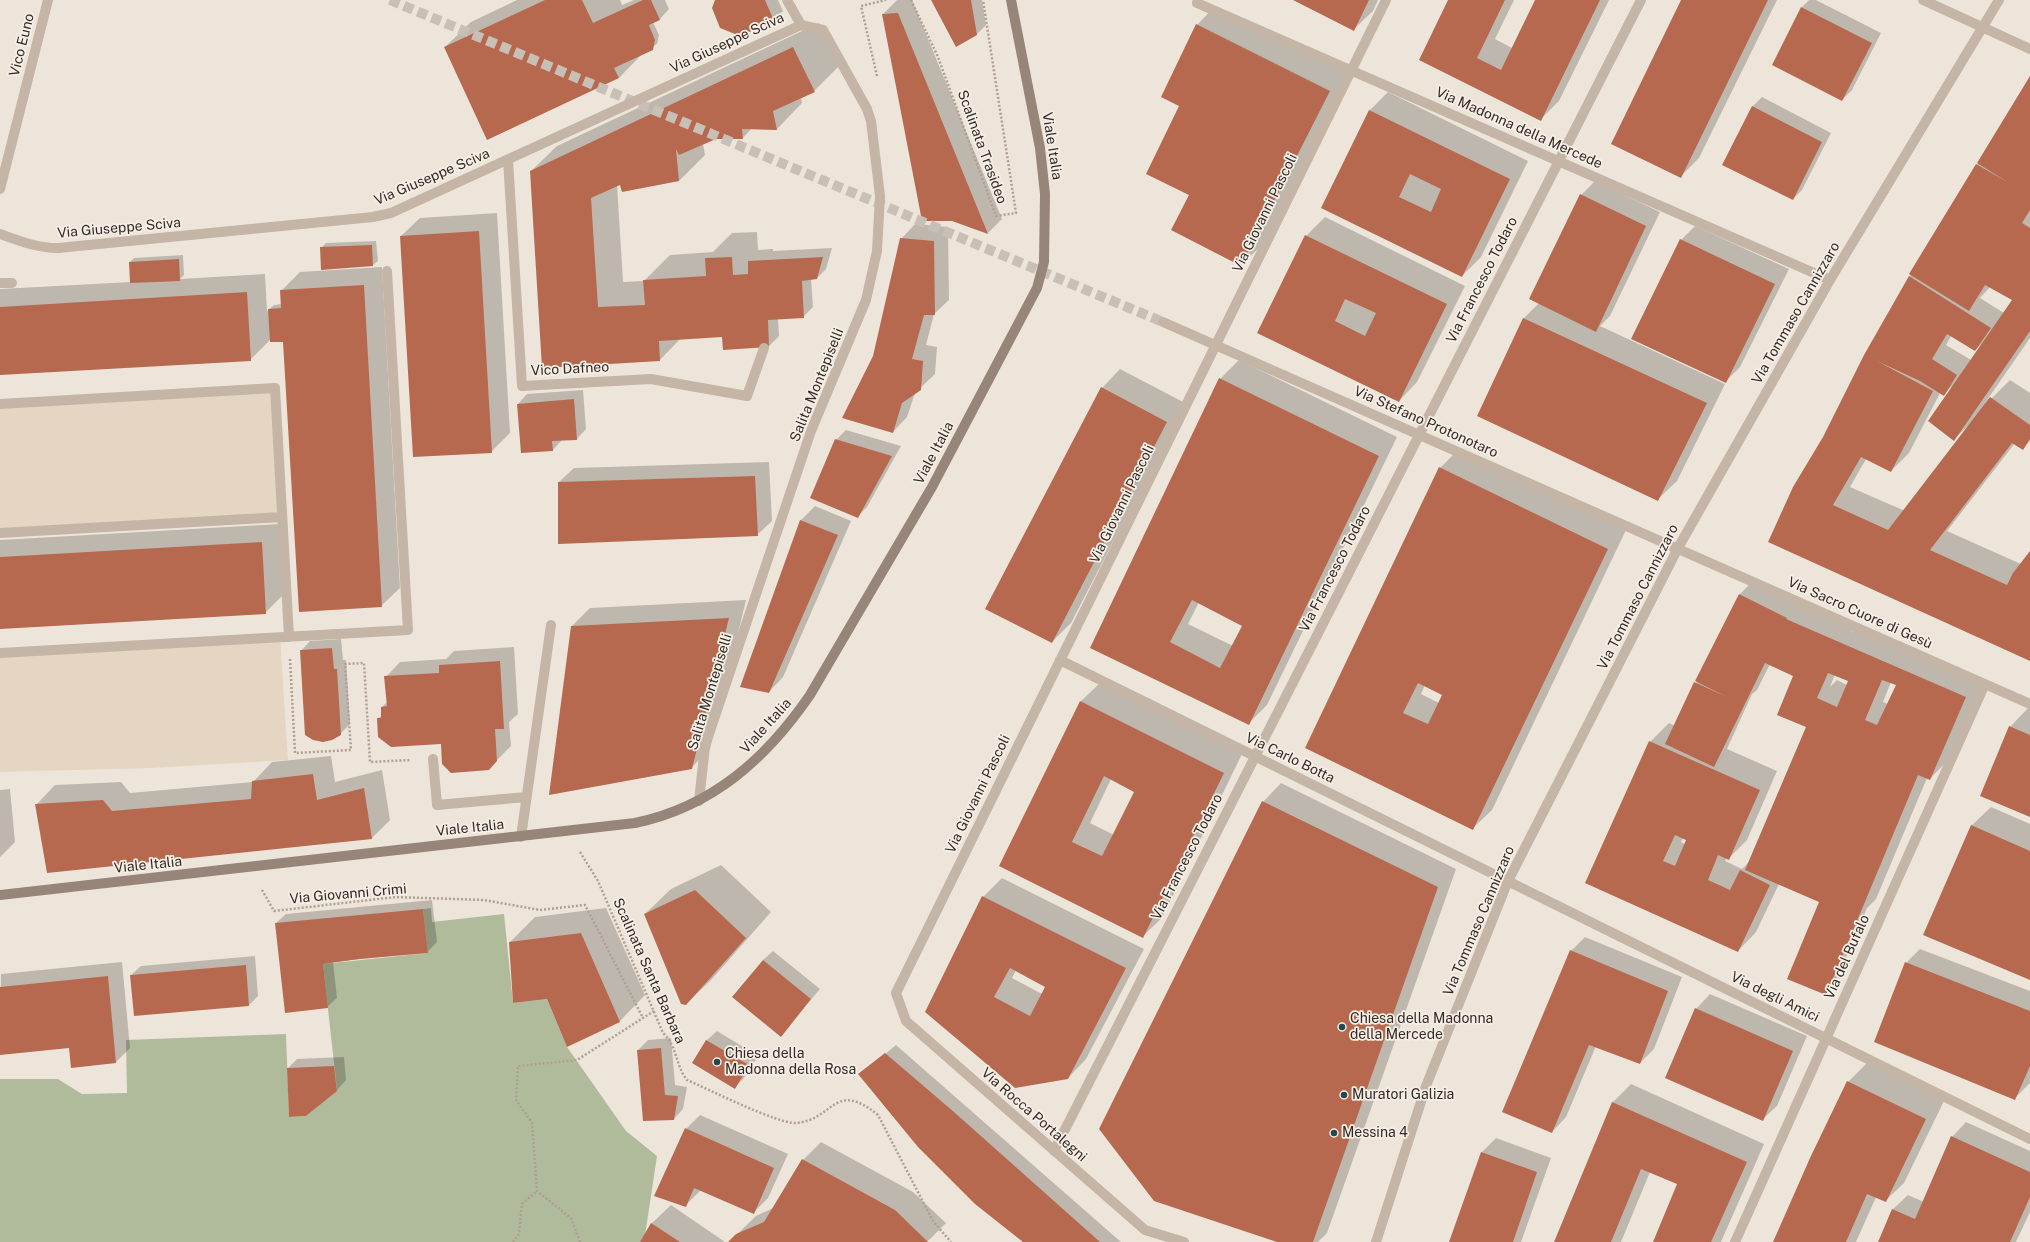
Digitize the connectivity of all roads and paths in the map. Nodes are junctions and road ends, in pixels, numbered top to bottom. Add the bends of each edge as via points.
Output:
1 (48, 0) edge
2 (787, 0) edge
3 (911, 0) edge
4 (983, 0) edge
5 (1011, 0) edge
6 (1386, 0) edge
7 (1641, 0) edge
8 (1923, 0) edge
9 (1999, 0) edge
10 (1198, 1) edge
11 (801, 25) junction
12 (1983, 27) junction
13 (2030, 49) edge
14 (1351, 70) junction
15 (508, 160) junction
16 (1558, 161) junction
17 (0, 189) edge
18 (0, 234) edge
19 (387, 271) dead end
20 (1830, 280) junction
21 (12, 282) dead end
22 (0, 283) edge
23 (1162, 322) tunnel mouth
24 (1216, 345) junction
25 (764, 348) dead end
26 (0, 404) edge
27 (1419, 435) junction
28 (282, 517) junction
29 (0, 533) edge
30 (1678, 548) junction
31 (551, 625) dead end
32 (289, 637) junction
33 (0, 654) edge
34 (1060, 660) junction
35 (1985, 684) junction
36 (2030, 704) edge
37 (1255, 756) junction
38 (433, 759) joint
39 (526, 797) junction
40 (699, 801) junction
41 (568, 832) junction
42 (521, 836) junction
43 (250, 867) junction
44 (1508, 881) junction
45 (0, 895) edge
46 (654, 1011) junction
47 (643, 1018) junction
48 (906, 1021) joint
49 (1826, 1038) junction
50 (2030, 1139) edge
51 (1054, 1151) junction
52 (537, 1191) junction
53 (513, 1242) edge
54 (580, 1242) edge
55 (950, 1242) edge
56 (1184, 1242) edge
57 (1376, 1242) edge
58 (1735, 1242) edge

1 - 17 street, Vico Euno
2 - 11 street
3 - 4 path, Scalinata Trasideo via 938,57 996,216 1016,213
5 - 40 main road, Viale Italia via 1040,148 1045,194 1044,262 1037,288 932,487 810,695 784,731 746,769 725,786
6 - 14 street, Via Giovanni Pascoli
7 - 16 street, Via Francesco Todaro
8 - 12 street
9 - 12 street, Via Tommaso Cannizzaro
10 - 14 street, Via Madonna della Mercede
11 - 15 street, Via Giuseppe Sciva
11 - 40 street, Salita Montepiselli via 823,30 867,109 880,196 877,251 866,300 811,431 705,746
12 - 13 street
12 - 20 street, Via Tommaso Cannizzaro
14 - 16 street, Via Madonna della Mercede
14 - 24 street, Via Giovanni Pascoli
15 - 18 street, Via Giuseppe Sciva via 406,206 373,217 58,248 29,245
15 - 25 street, Vico Dafneo via 522,386 651,379 747,396
16 - 20 street, Via Madonna della Mercede
16 - 27 street, Via Francesco Todaro
19 - 32 street via 408,630
20 - 30 street, Via Tommaso Cannizzaro
21 - 22 street
23 - 24 street, Via Stefano Protonotaro
24 - 27 street, Via Stefano Protonotaro
24 - 34 street, Via Giovanni Pascoli
26 - 28 street via 275,388
27 - 30 street, Via Stefano Protonotaro
27 - 37 street, Via Francesco Todaro
28 - 29 street
28 - 32 street
30 - 35 street, Via Sacro Cuore di Gesù
30 - 44 street, Via Tommaso Cannizzaro
31 - 39 street
32 - 33 street
32 - 38 path via 295,753 351,750 345,664 364,663 370,762
34 - 37 street, Via Carlo Botta
34 - 48 street, Via Giovanni Pascoli via 896,993
35 - 36 street, Via Sacro Cuore di Gesù
35 - 49 street, Via del Bufalo
37 - 44 street, Via Carlo Botta
37 - 51 street, Via Francesco Todaro
38 - 39 street via 437,805
39 - 42 street
40 - 41 main road, Viale Italia via 656,819
41 - 42 main road, Viale Italia
41 - 46 path, Scalinata Santa Barbara via 598,881
42 - 43 main road, Viale Italia
43 - 45 main road, Viale Italia
43 - 47 path, Via Giovanni Crimi via 274,911 395,897 484,900 540,910 586,905
44 - 49 street, Via degli Amici
44 - 57 street, Via Tommaso Cannizzaro via 1426,1086
46 - 47 path
46 - 55 path, Scalinata Santa Barbara via 664,1033 672,1041 680,1071 687,1080 776,1118 795,1123 811,1119 840,1100 851,1100 865,1105 878,1115 933,1221
47 - 52 path via 576,1060 518,1066 516,1100 532,1123
48 - 51 street, Via Rocca Portalegni
49 - 50 street, Via degli Amici
49 - 58 street, Via del Bufalo
51 - 56 street, Via Rocca Portalegni via 1145,1230
52 - 53 path via 522,1204 519,1234
52 - 54 path via 571,1218

